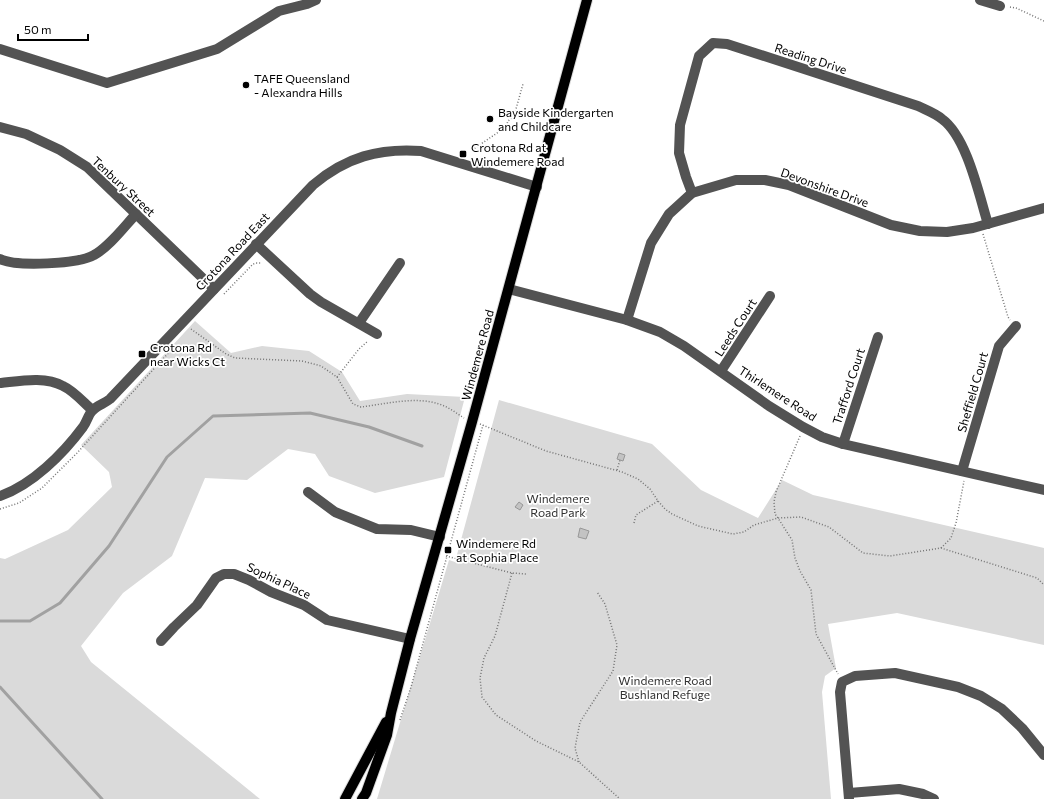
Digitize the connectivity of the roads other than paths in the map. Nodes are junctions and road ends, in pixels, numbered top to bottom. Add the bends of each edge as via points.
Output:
1 (316, 0) edge
2 (980, 0) edge
3 (587, 1) edge
4 (1000, 6) road end
5 (0, 49) edge
6 (0, 127) edge
7 (536, 187) junction
8 (692, 193) junction
9 (1044, 208) edge
10 (136, 214) junction
11 (984, 225) junction
12 (256, 244) junction
13 (0, 259) edge
14 (400, 263) dead end
15 (214, 289) junction
16 (509, 289) junction
17 (770, 296) dead end
18 (627, 320) junction
19 (359, 323) junction
20 (1016, 326) road end
21 (377, 334) road end
22 (878, 337) dead end
23 (721, 372) junction
24 (1, 383) edge
25 (92, 410) junction
26 (843, 444) junction
27 (962, 471) junction
28 (1044, 490) edge
29 (308, 492) dead end
30 (0, 496) edge
31 (440, 537) junction
32 (410, 640) junction
33 (161, 641) dead end
34 (391, 713) junction
35 (1044, 755) edge
36 (849, 796) edge
37 (345, 799) edge
38 (362, 799) edge
39 (934, 799) edge

1 - 5 street via 278,11 217,49 107,83
2 - 4 street
3 - 7 main road, Windemere Road
6 - 10 street, Tenbury Street via 26,134 60,150 87,167
7 - 12 street, Crotona Road East via 421,151 392,150 366,155 343,164 321,178
7 - 16 main road, Windemere Road
8 - 11 street, Devonshire Drive via 736,180 765,180 789,185 891,225 920,231 947,232
8 - 11 street, Reading Drive via 679,153 680,125 699,56 712,43 727,44 918,106 942,119 956,134 968,158
8 - 18 street, Devonshire Drive via 669,214 651,243
9 - 11 street, Devonshire Drive
10 - 13 street via 104,247 87,259 28,264
10 - 15 street, Tenbury Street
12 - 15 street, Crotona Road East
12 - 19 street via 310,294
14 - 19 street
15 - 25 street, Crotona Road East via 110,399
16 - 18 street, Thirlemere Road
16 - 31 main road, Windemere Road
17 - 23 street, Leeds Court
18 - 23 street, Thirlemere Road via 660,332
19 - 21 street
20 - 27 street, Sheffield Court via 999,346
22 - 26 street, Trafford Court
23 - 26 street, Thirlemere Road via 803,427
24 - 25 street via 50,381 63,385
25 - 30 street, Crotona Road East via 82,428 50,464 30,480
26 - 27 street, Thirlemere Road
27 - 28 street, Thirlemere Road
29 - 31 street via 334,512 377,529 411,530
31 - 32 main road, Windemere Road
32 - 33 street, Sophia Place via 327,620 304,605 249,580 234,574 224,574 216,578 197,605
32 - 34 main road, Windemere Road
34 - 37 main road, Windemere Road
34 - 38 main road, Windemere Road via 387,735
35 - 36 street via 1002,709 958,686 895,673 855,676 842,682 840,692
36 - 39 street via 898,789

